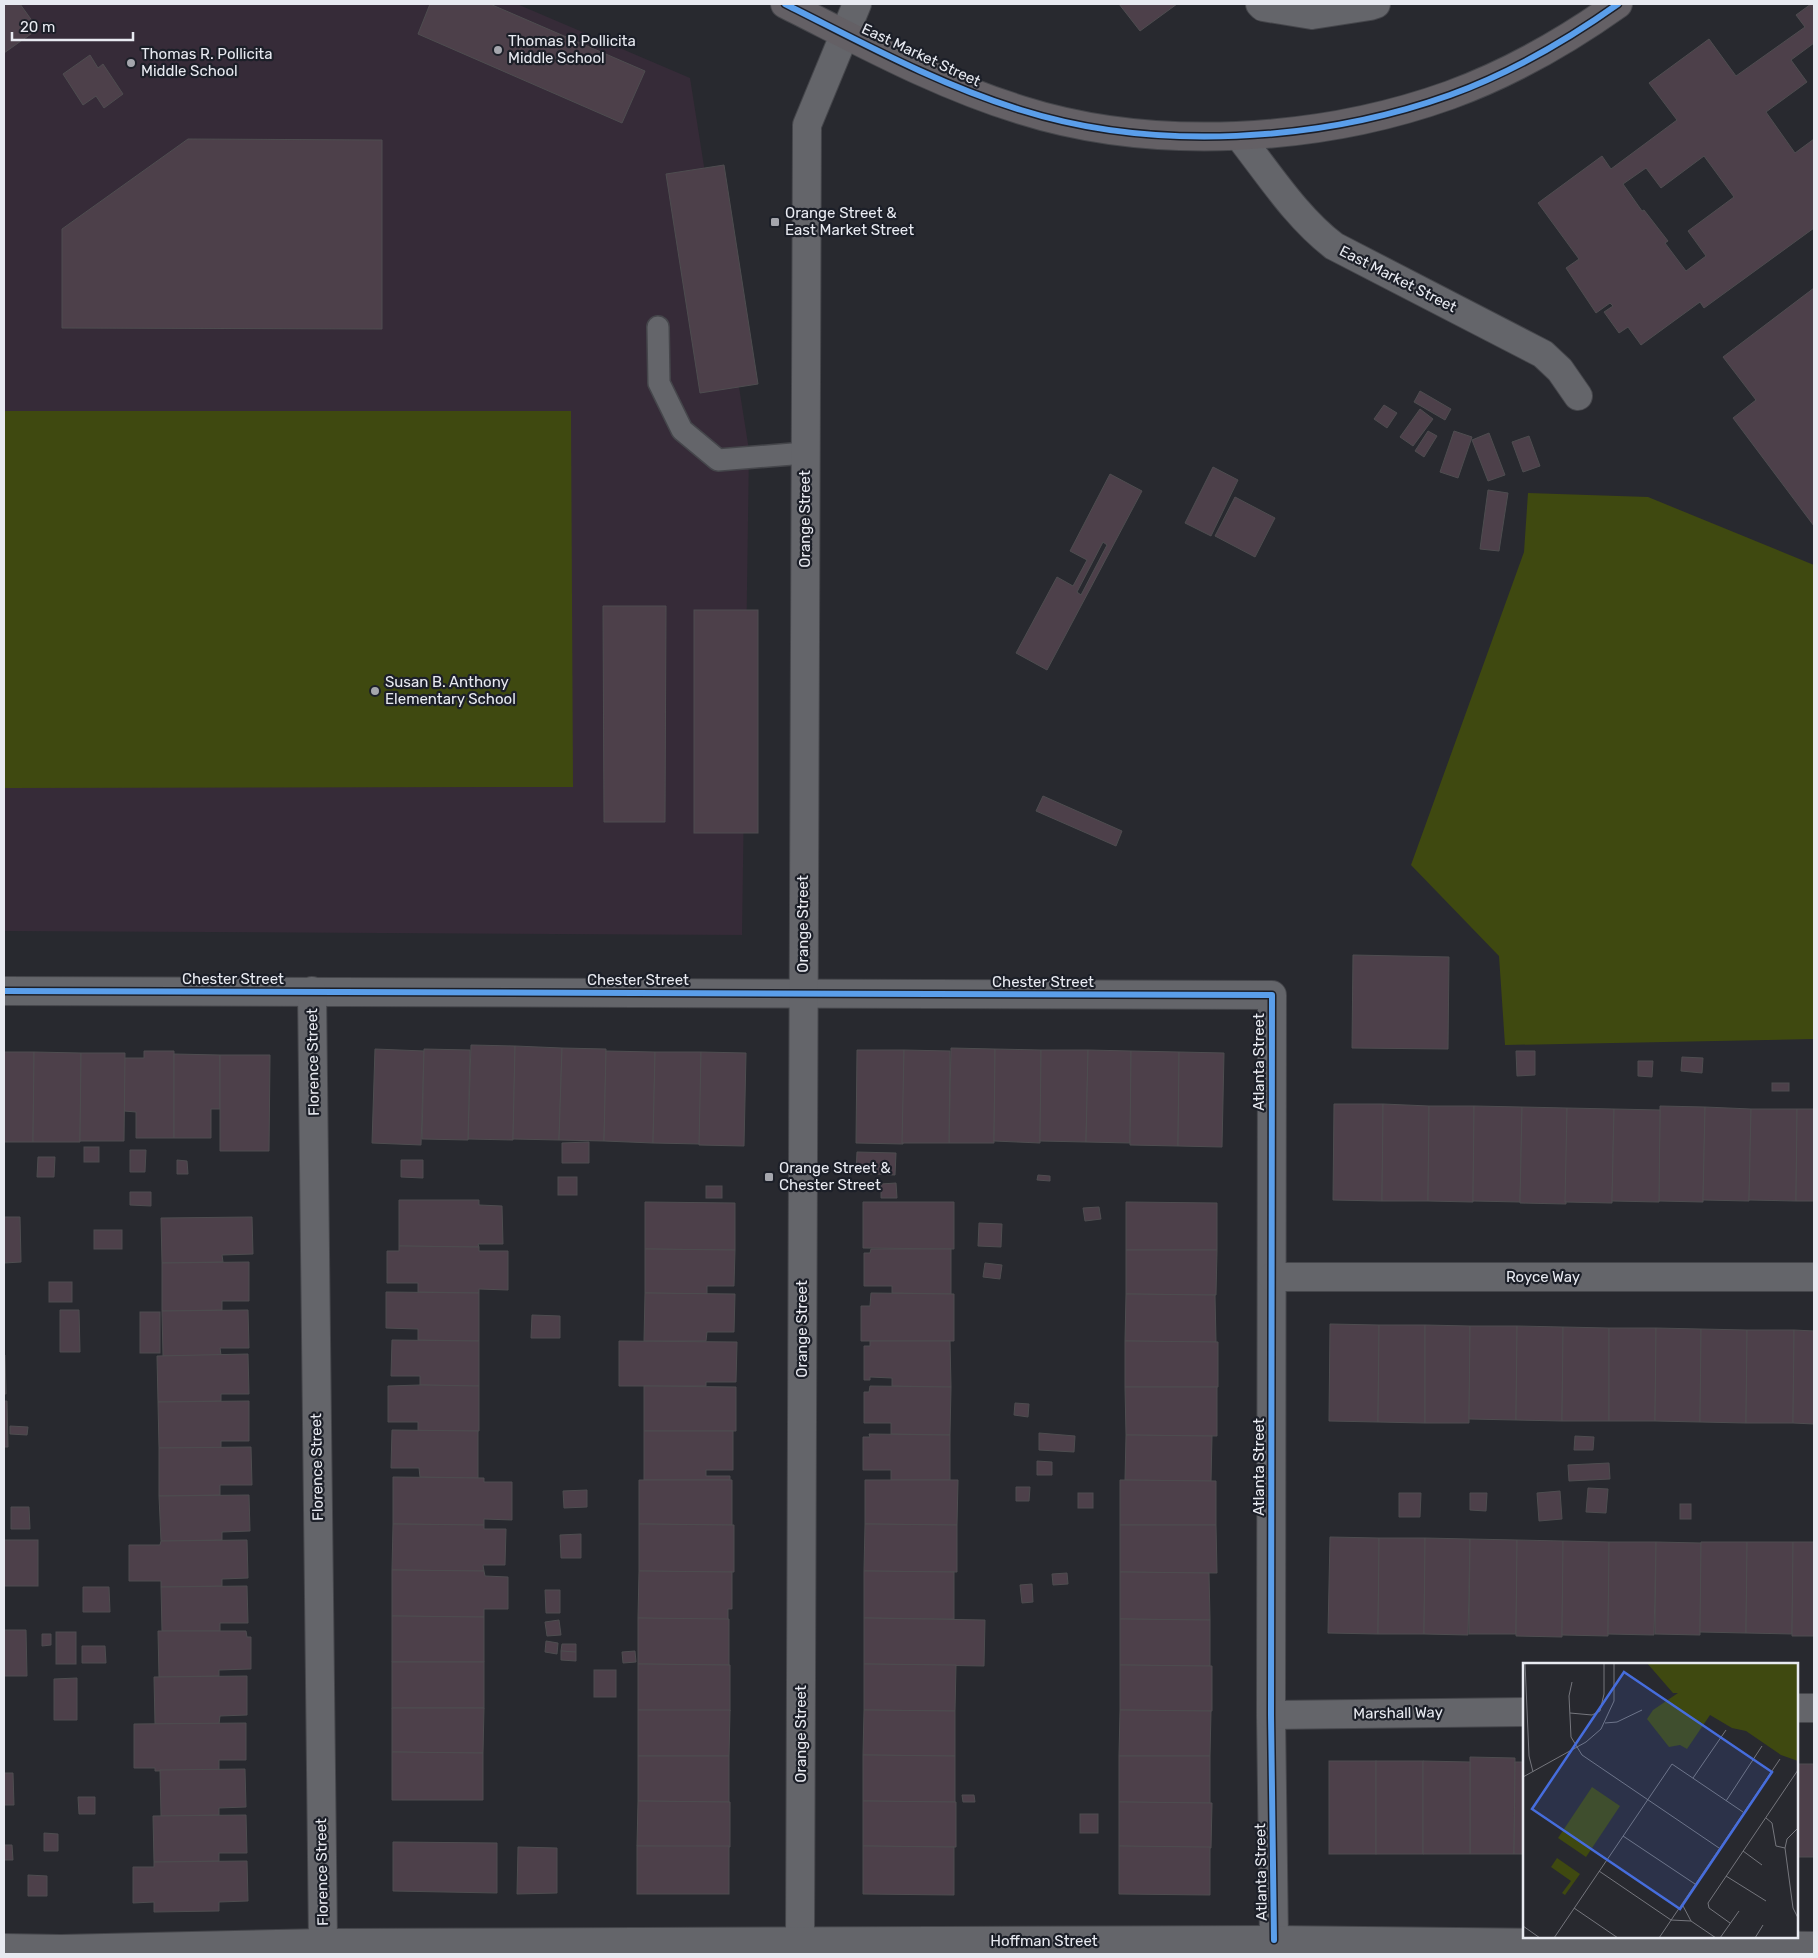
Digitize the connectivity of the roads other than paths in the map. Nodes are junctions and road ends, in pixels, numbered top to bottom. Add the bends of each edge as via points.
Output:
1 (785, 4) edge
2 (857, 4) edge
3 (1260, 4) edge
4 (1376, 4) edge
5 (1618, 4) edge
6 (844, 34) junction
7 (1239, 136) junction
8 (658, 327) dead end
9 (1578, 396) dead end
10 (805, 453) junction
11 (4, 991) edge
12 (312, 991) junction
13 (802, 993) junction
14 (1272, 995) joint
15 (1272, 1277) junction
16 (1814, 1277) edge
17 (1798, 1708) edge
18 (1814, 1708) edge
19 (1523, 1712) edge
20 (1271, 1715) junction
21 (1274, 1940) junction
22 (800, 1942) junction
23 (323, 1943) junction
24 (1814, 1946) edge
25 (4, 1948) edge
26 (59, 1952) edge

1 - 6 main road, East Market Street
2 - 6 street, Orange Street
3 - 4 street via 1312,15
5 - 7 main road, East Market Street via 1568,38 1491,78 1443,97 1325,127
6 - 7 main road, East Market Street via 944,83 1024,111 1150,134
6 - 10 street, Orange Street via 807,125
7 - 9 street, East Market Street via 1319,235 1334,246 1543,354 1560,370
8 - 10 lane via 659,383 682,430 718,460
10 - 13 street, Orange Street
11 - 12 street, Chester Street
12 - 13 street, Chester Street
12 - 23 street, Florence Street
13 - 14 street, Chester Street
13 - 22 street, Orange Street
14 - 15 street, Atlanta Street
15 - 16 street, Royce Way
15 - 20 street, Atlanta Street
17 - 18 street
19 - 20 street, Marshall Way
20 - 21 street, Atlanta Street
21 - 22 street, Hoffman Street
21 - 24 street, Hoffman Street
22 - 23 street, Hoffman Street
23 - 26 street, Hoffman Street
25 - 26 street, Hoffman Street

